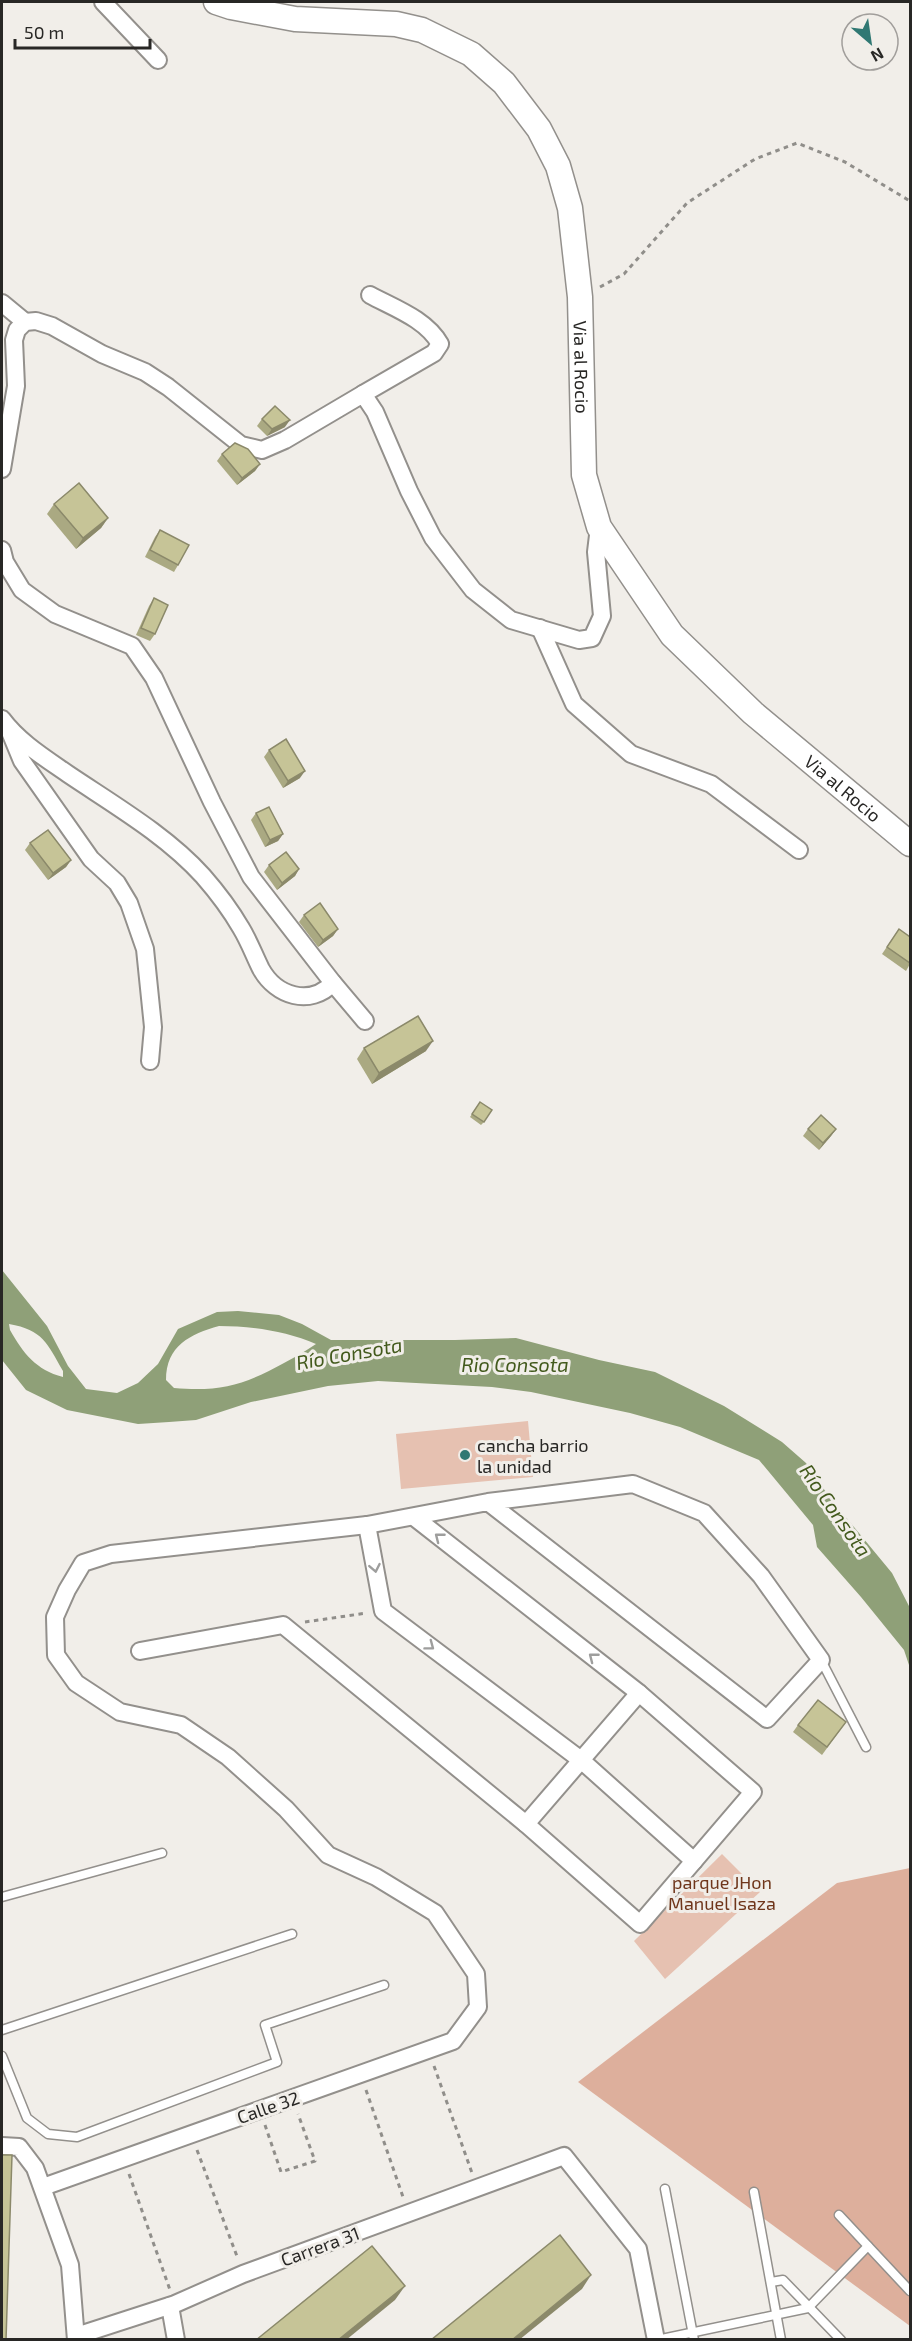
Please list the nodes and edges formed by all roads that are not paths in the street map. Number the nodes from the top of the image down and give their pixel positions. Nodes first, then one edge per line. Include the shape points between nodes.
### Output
1 (103, 2) edge
2 (216, 2) edge
3 (158, 60) dead end
4 (370, 295) dead end
5 (2, 303) edge
6 (25, 322) junction
7 (363, 394) junction
8 (2, 468) edge
9 (599, 527) junction
10 (2, 550) edge
11 (540, 628) junction
12 (5, 724) edge
13 (910, 844) edge
14 (799, 850) dead end
15 (333, 982) junction
16 (365, 1021) dead end
17 (150, 1061) dead end
18 (488, 1502) junction
19 (414, 1517) junction
20 (367, 1525) junction
21 (140, 1651) dead end
22 (821, 1660) junction
23 (639, 1693) junction
24 (866, 1747) dead end
25 (581, 1760) junction
26 (526, 1824) junction
27 (162, 1853) dead end
28 (694, 1861) junction
29 (2, 1897) edge
30 (292, 1934) dead end
31 (384, 1985) dead end
32 (2, 2030) edge
33 (2, 2056) edge
34 (2, 2146) edge
35 (43, 2187) junction
36 (665, 2189) dead end
37 (754, 2192) dead end
38 (840, 2215) dead end
39 (868, 2246) junction
40 (771, 2282) junction
41 (910, 2291) edge
42 (173, 2305) junction
43 (808, 2308) junction
44 (777, 2316) junction
45 (693, 2336) edge
46 (76, 2338) edge
47 (176, 2340) edge
48 (657, 2340) edge
49 (781, 2340) edge
50 (840, 2340) edge

1 - 3 street
2 - 9 main road, Via al Rocio via 296,19 396,24 422,30 471,54 504,83 539,129 558,166 570,208 580,297 584,476
4 - 7 street via 422,323 440,344 434,353
5 - 6 street
6 - 7 street via 52,326 145,372 241,445 262,450
6 - 8 street via 14,340 16,387
7 - 11 street via 433,538 473,590 511,620
9 - 11 street via 596,552 602,616 592,638 579,640
9 - 13 main road, Via al Rocio via 672,635 753,713
10 - 15 street via 22,590 55,614 132,646 154,678 251,877
11 - 14 street via 574,704 631,754 711,784
12 - 15 street via 35,752 157,835 202,875 230,909 262,970 277,987 298,997 314,996
12 - 17 street via 22,761 91,859 117,883 129,903 145,949 153,1027
15 - 16 street
18 - 19 street
18 - 22 street via 633,1484 704,1514 761,1576
18 - 22 street via 767,1719
19 - 20 street
23 -> 19 street
20 -> 25 street via 383,1611
20 - 35 street, Calle 32 via 111,1554 83,1563 55,1617 56,1655 76,1683 120,1712 181,1725 228,1757 286,1809 328,1856 376,1877 435,1912 476,1974 478,2007 453,2041
21 - 26 street via 282,1624
22 - 24 lane
23 - 25 street
23 - 28 street via 753,1792
25 - 26 street
25 - 28 street
26 - 28 street via 640,1924
27 - 29 lane
30 - 32 lane
31 - 33 lane via 265,2025 277,2062 77,2138 48,2134 27,2118
34 - 35 street via 19,2147
35 - 46 street via 70,2265
36 - 45 lane
37 - 40 lane
38 - 39 lane
39 - 41 lane
39 - 43 lane
40 - 43 lane via 783,2280
40 - 44 lane
42 - 46 street, Carrera 31
42 - 47 street
42 - 48 street, Carrera 31 via 243,2274 564,2156 638,2248
43 - 44 lane
43 - 50 lane
44 - 45 lane
44 - 49 lane
45 - 48 lane

